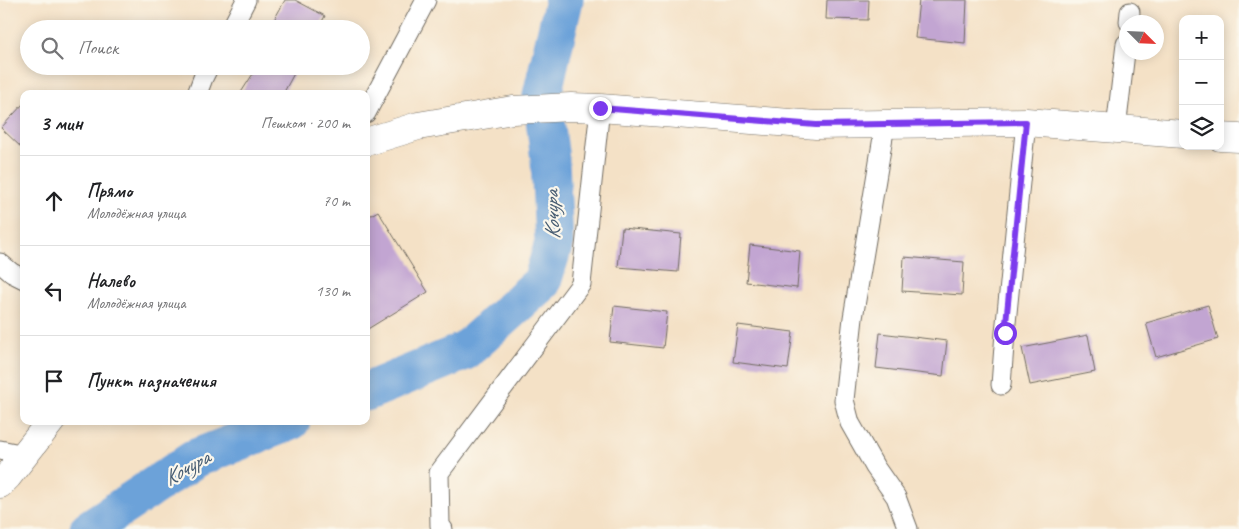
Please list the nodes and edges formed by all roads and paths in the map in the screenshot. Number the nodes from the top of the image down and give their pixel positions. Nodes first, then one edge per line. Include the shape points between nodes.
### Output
1 (246, 0) edge
2 (426, 0) edge
3 (235, 20) edge
4 (1124, 60) edge
5 (204, 75) edge
6 (198, 90) edge
7 (370, 105) edge
8 (600, 108) junction
9 (1026, 122) junction
10 (885, 125) junction
11 (1116, 129) junction
12 (1179, 134) edge
13 (1224, 137) edge
14 (1239, 138) edge
15 (370, 141) edge
16 (1001, 385) dead end
17 (46, 425) edge
18 (12, 452) edge
19 (0, 484) edge
20 (443, 529) edge
21 (908, 529) edge

1 - 3 street
2 - 7 street
4 - 11 street
5 - 6 street
8 - 10 main road via 816,125
8 - 15 main road via 513,110 418,126
8 - 20 street via 581,284 438,473 440,526
9 - 10 main road
9 - 11 main road
9 - 16 street
10 - 21 street via 853,318 844,400 850,423 896,496
11 - 12 main road
13 - 14 main road
17 - 18 main road
18 - 19 main road via 8,476

